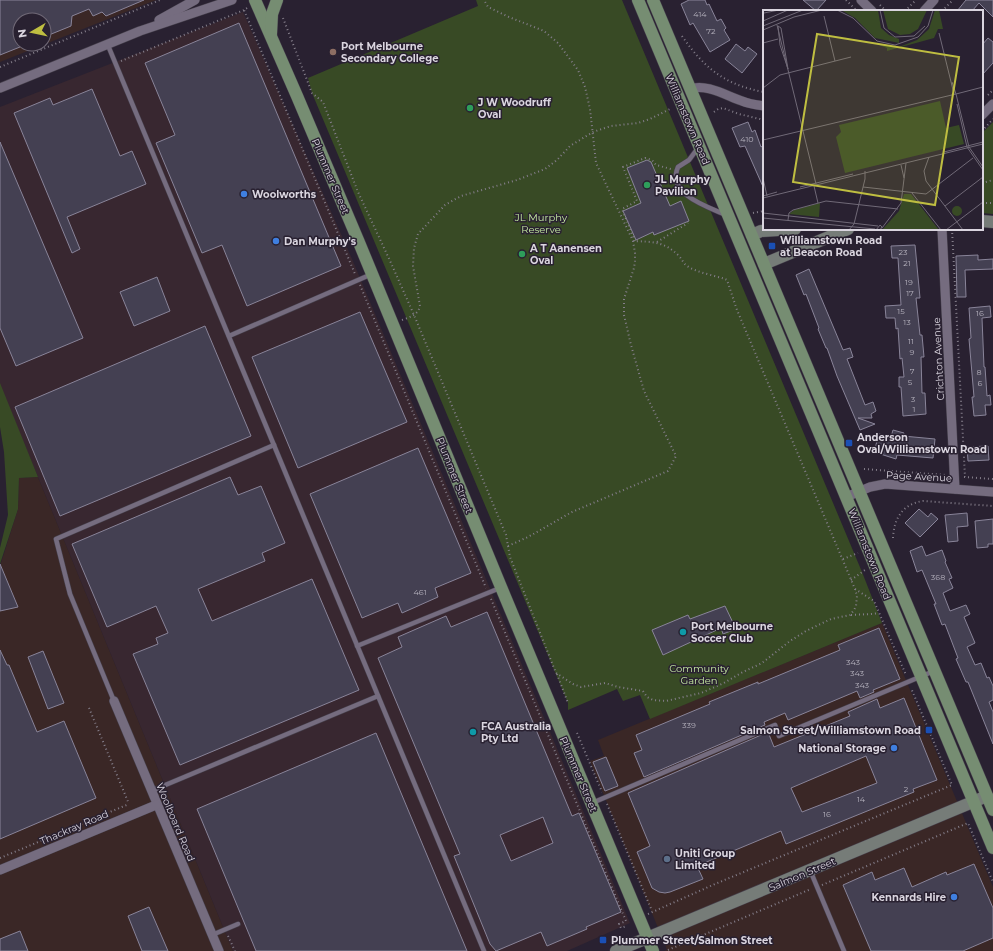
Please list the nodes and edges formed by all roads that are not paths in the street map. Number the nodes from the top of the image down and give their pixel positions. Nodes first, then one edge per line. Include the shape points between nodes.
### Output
1 (196, 0) edge
2 (232, 0) edge
3 (277, 0) edge
4 (638, 0) edge
5 (653, 0) edge
6 (861, 0) edge
7 (934, 0) edge
8 (255, 1) edge
9 (871, 10) edge
10 (925, 10) edge
11 (140, 30) junction
12 (270, 36) junction
13 (107, 43) junction
14 (0, 88) edge
15 (690, 89) junction
16 (680, 98) junction
17 (993, 104) edge
18 (763, 106) edge
19 (983, 114) edge
20 (700, 146) junction
21 (729, 216) junction
22 (983, 221) edge
23 (993, 222) edge
24 (778, 230) edge
25 (846, 230) edge
26 (942, 230) edge
27 (752, 235) junction
28 (748, 261) junction
29 (764, 264) junction
30 (372, 274) junction
31 (229, 336) junction
32 (274, 445) junction
33 (955, 489) junction
34 (859, 491) junction
35 (993, 492) edge
36 (846, 497) junction
37 (501, 587) junction
38 (357, 646) junction
39 (934, 671) junction
40 (920, 677) junction
41 (378, 696) junction
42 (114, 701) joint
43 (151, 791) junction
44 (987, 796) junction
45 (973, 802) junction
46 (592, 803) junction
47 (156, 805) junction
48 (993, 810) edge
49 (993, 848) edge
50 (0, 870) edge
51 (810, 870) junction
52 (238, 924) dead end
53 (212, 935) junction
54 (648, 939) junction
55 (219, 951) edge
56 (484, 951) edge
57 (616, 951) edge
58 (653, 951) edge
59 (844, 951) edge

1 - 11 street
2 - 11 street
3 - 12 main road via 272,14
4 - 16 main road, Williamstown Road
5 - 15 main road, Williamstown Road
6 - 9 street
7 - 10 street
8 - 12 main road, Plummer Street
11 - 13 street
12 - 30 main road, Plummer Street
13 - 14 street
13 - 31 lane
15 - 16 main road
15 - 18 street via 706,89
15 - 27 main road, Williamstown Road
16 - 20 main road, Williamstown Road
17 - 19 street
20 - 21 main road, Williamstown Road
20 - 21 lane via 690,158 679,165 676,170 677,183 682,192
21 - 28 main road, Williamstown Road
22 - 23 street
24 - 27 street via 761,231
25 - 29 street
26 - 33 street, Crichton Avenue
27 - 28 main road
27 - 29 main road, Williamstown Road
28 - 29 main road
28 - 36 main road, Williamstown Road
29 - 34 main road, Williamstown Road
30 - 31 lane
30 - 37 main road, Plummer Street
31 - 32 lane
32 - 38 lane
32 - 42 lane via 56,539 70,594
33 - 34 street, Page Avenue via 885,484
33 - 35 street, Page Avenue
34 - 36 street, Page Avenue
34 - 39 main road, Williamstown Road
36 - 40 main road, Williamstown Road
37 - 38 lane
37 - 46 main road, Plummer Street
38 - 41 lane
39 - 40 lane
39 - 44 main road, Williamstown Road
40 - 45 main road, Williamstown Road
40 - 46 lane via 779,736 774,724
41 - 43 lane
41 - 56 lane
42 - 43 street, Woolboard Road
43 - 47 street, Woolboard Road
44 - 45 street, Salmon Street
44 - 48 main road, Williamstown Road
45 - 49 main road, Williamstown Road
45 - 51 street, Salmon Street
46 - 54 main road, Plummer Street
47 - 50 street, Thackray Road
47 - 53 street, Woolboard Road
51 - 54 street, Salmon Street
51 - 59 lane
52 - 53 lane
53 - 55 street, Woolboard Road
54 - 57 street, Salmon Street
54 - 58 main road, Plummer Street

